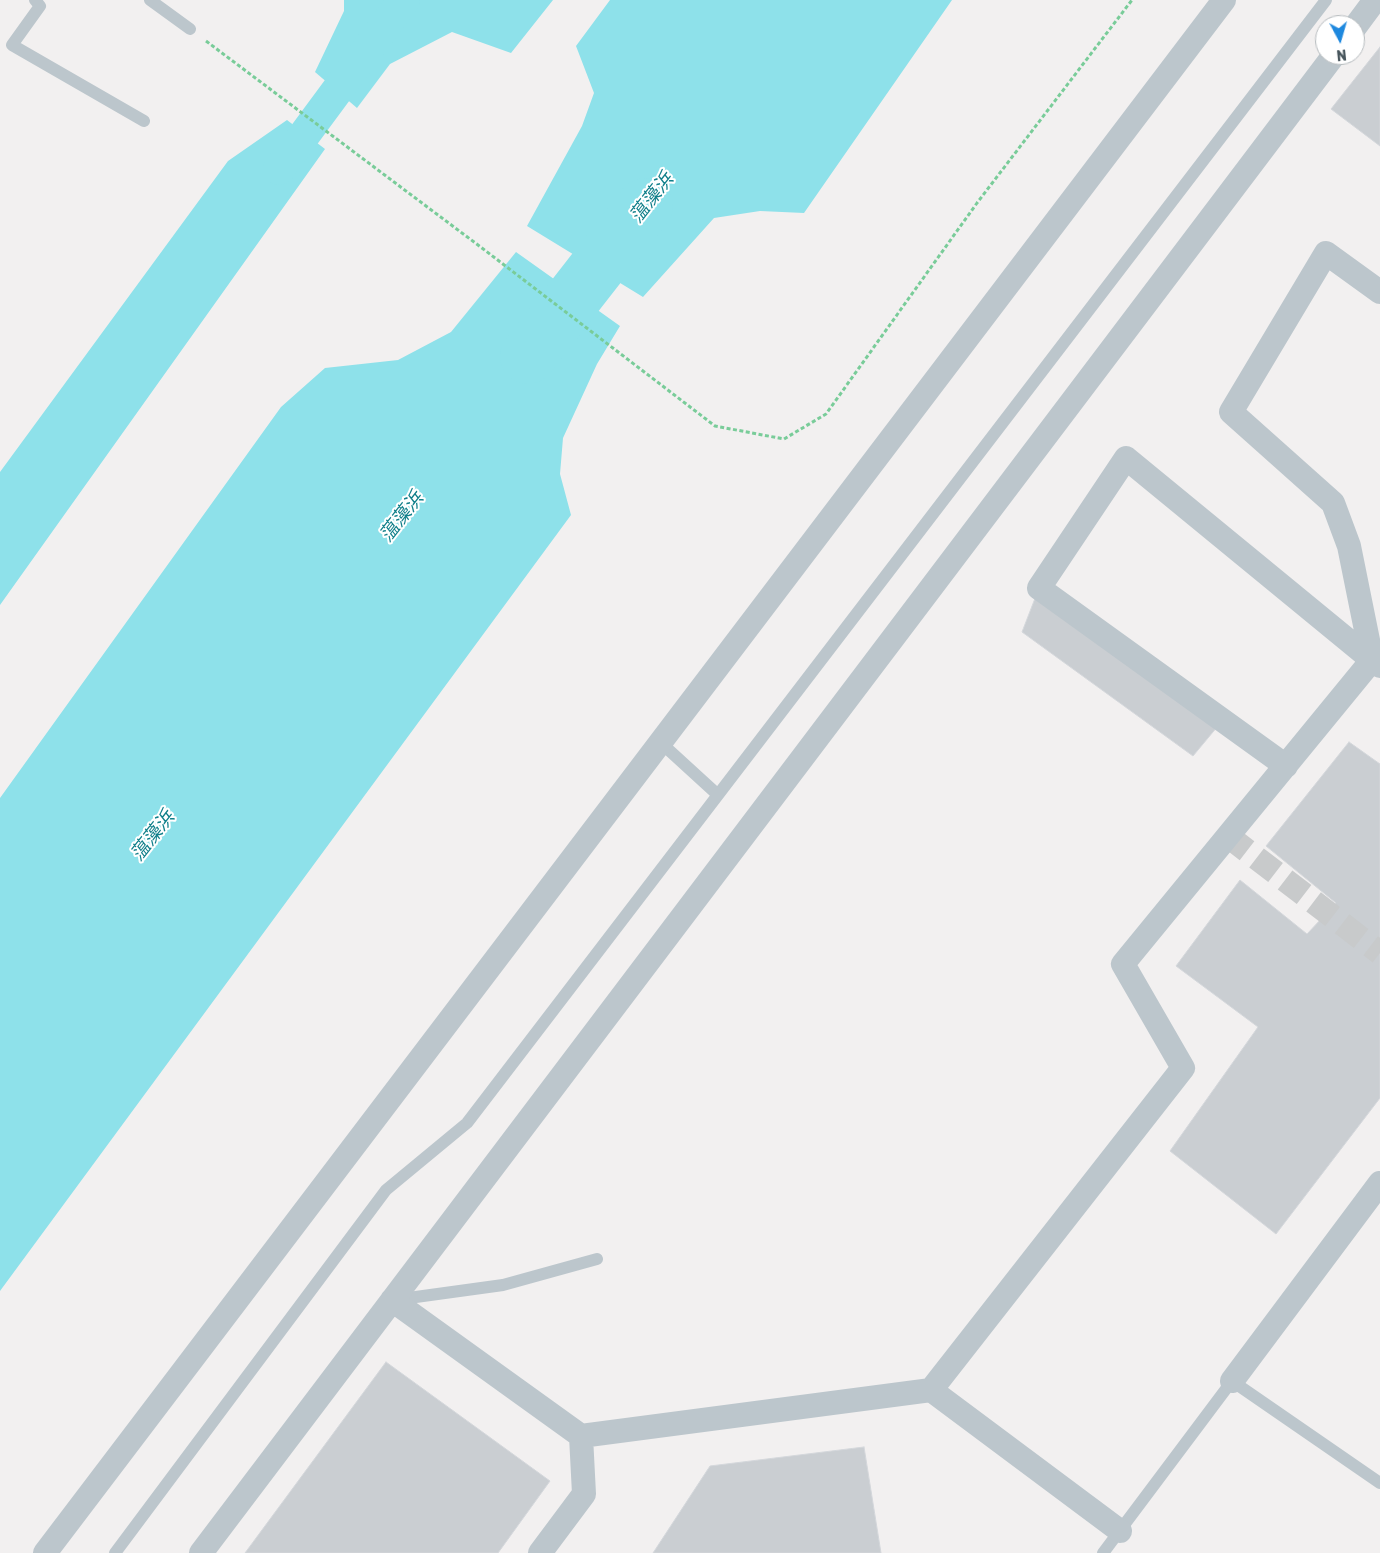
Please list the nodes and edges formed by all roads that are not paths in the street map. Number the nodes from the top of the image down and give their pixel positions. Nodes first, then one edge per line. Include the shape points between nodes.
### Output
1 (35, 0) edge
2 (150, 0) edge
3 (1224, 0) edge
4 (1326, 0) edge
5 (1375, 0) edge
6 (1364, 15) edge
7 (190, 29) road end
8 (1326, 65) edge
9 (144, 121) dead end
10 (1380, 292) edge
11 (1377, 658) edge
12 (660, 742) junction
13 (1286, 766) junction
14 (718, 795) junction
15 (1380, 1183) edge
16 (597, 1260) dead end
17 (392, 1300) junction
18 (1232, 1380) junction
19 (932, 1390) junction
20 (581, 1436) junction
21 (1380, 1482) edge
22 (1120, 1531) junction
23 (45, 1553) edge
24 (115, 1553) edge
25 (201, 1553) edge
26 (540, 1553) edge
27 (1103, 1553) edge

1 - 9 lane via 40,6 12,45
2 - 7 lane
3 - 12 street
4 - 14 lane
5 - 6 street
8 - 17 street
10 - 11 street via 1326,253 1231,412 1333,503 1348,546
11 - 13 street
11 - 13 street via 1126,458 1039,588
12 - 14 lane
12 - 23 street
13 - 19 street via 1123,964 1183,1068
14 - 24 lane via 467,1123 386,1190
15 - 18 street
16 - 17 lane via 503,1285
17 - 20 street
17 - 25 street
18 - 21 lane
18 - 22 lane
19 - 20 street
19 - 22 street
20 - 26 street via 584,1494
22 - 27 lane

